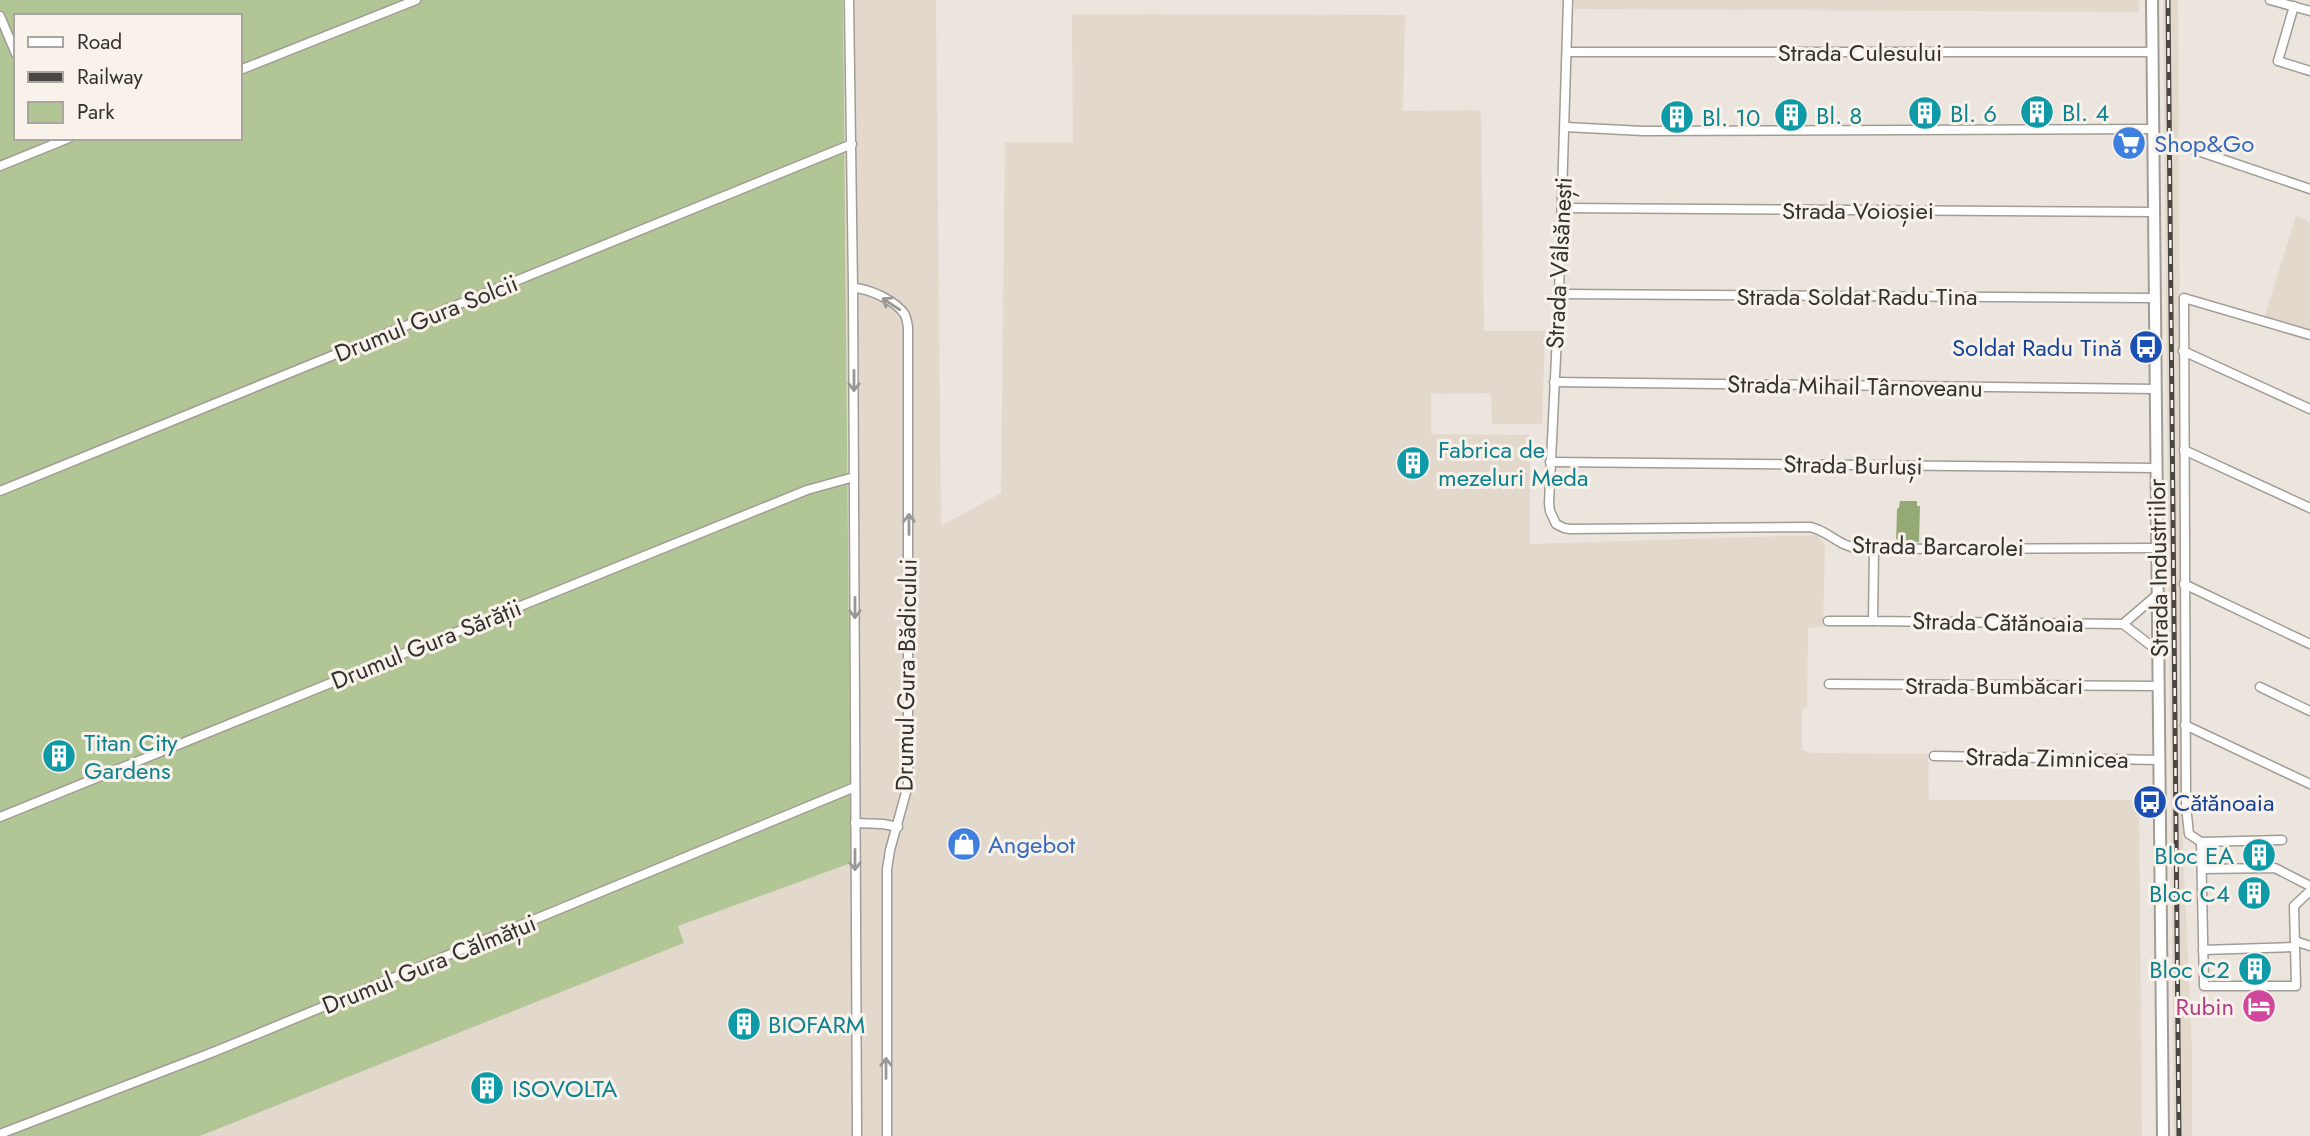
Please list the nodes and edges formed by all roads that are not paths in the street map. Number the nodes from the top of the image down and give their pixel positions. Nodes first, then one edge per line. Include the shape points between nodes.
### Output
1 (416, 0) edge
2 (849, 0) edge
3 (1568, 0) edge
4 (2152, 0) edge
5 (2270, 0) edge
6 (2294, 6) junction
7 (2310, 11) edge
8 (0, 16) edge
9 (14, 49) edge
10 (2153, 51) junction
11 (1567, 52) junction
12 (242, 69) edge
13 (2310, 71) edge
14 (1565, 127) junction
15 (2154, 129) junction
16 (52, 141) edge
17 (852, 144) junction
18 (2183, 146) dead end
19 (0, 166) edge
20 (2310, 189) edge
21 (1562, 208) junction
22 (2154, 212) junction
23 (853, 288) junction
24 (1559, 294) junction
25 (2155, 298) junction
26 (2310, 335) edge
27 (2183, 351) junction
28 (1554, 382) junction
29 (2156, 389) junction
30 (2310, 409) edge
31 (2183, 450) junction
32 (1550, 461) junction
33 (2157, 468) junction
34 (854, 477) junction
35 (0, 491) edge
36 (2310, 508) edge
37 (1556, 524) joint
38 (2158, 548) junction
39 (1874, 549) junction
40 (2183, 584) junction
41 (2158, 594) junction
42 (1828, 621) dead end
43 (1873, 621) junction
44 (2123, 624) junction
45 (2310, 643) edge
46 (2158, 651) junction
47 (1829, 684) dead end
48 (2159, 686) junction
49 (2260, 687) dead end
50 (2310, 711) edge
51 (2185, 724) junction
52 (1934, 756) dead end
53 (2160, 760) junction
54 (2310, 783) edge
55 (855, 787) junction
56 (0, 817) edge
57 (855, 823) junction
58 (898, 827) junction
59 (2283, 841) dead end
60 (2201, 842) junction
61 (2202, 869) junction
62 (2310, 888) edge
63 (2295, 944) junction
64 (2310, 946) edge
65 (2203, 950) junction
66 (0, 1134) edge
67 (857, 1136) edge
68 (887, 1136) edge
69 (2164, 1136) edge

1 - 12 street
2 - 17 street, Drumul Gura Bădicului
3 - 11 street, Strada Vâlsănești
4 - 10 main road, Strada Industriilor
5 - 6 street
6 - 7 street
6 - 13 street via 2278,61
8 - 9 street
10 - 11 street, Strada Culesului
10 - 15 main road, Strada Industriilor
11 - 14 street, Strada Vâlsănești
14 - 15 street via 1643,131
14 - 21 street, Strada Vâlsănești
15 - 22 main road, Strada Industriilor
16 - 19 street
17 - 23 street, Drumul Gura Bădicului
17 - 35 street, Drumul Gura Solcii
18 - 20 street
21 - 22 street, Strada Voioșiei
21 - 24 street, Strada Vâlsănești
22 - 25 main road, Strada Industriilor
23 -> 34 street, Drumul Gura Bădicului
58 -> 23 street, Drumul Gura Bădicului via 908,785 908,327 905,315 894,304
24 - 25 street, Strada Soldat Radu Tina
24 - 28 street, Strada Vâlsănești
25 - 29 main road, Strada Industriilor
26 - 27 street via 2184,298
27 - 30 street
27 - 31 street
28 - 29 street, Strada Mihail Târnoveanu
28 - 32 street, Strada Vâlsănești
29 - 33 main road, Strada Industriilor
31 - 36 street
31 - 40 street
32 - 33 street, Strada Burluși
32 - 37 street, Strada Vâlsănești via 1550,511
33 - 38 main road, Strada Industriilor
34 -> 55 street, Drumul Gura Bădicului
34 - 56 street, Drumul Gura Sărății via 807,490
37 - 39 street, Strada Barcarolei via 1570,528 1810,527 1844,545
38 - 39 street, Strada Barcarolei
38 - 41 main road, Strada Industriilor
39 - 43 street
40 - 45 street
40 - 51 street
41 - 44 street
41 - 46 main road, Strada Industriilor
42 - 43 street, Strada Cătănoaia
43 - 44 street, Strada Cătănoaia
44 - 46 street
46 - 48 main road, Strada Industriilor
47 - 48 street, Strada Bumbăcari
48 - 53 main road, Strada Industriilor
49 - 50 street
51 - 54 street
51 - 60 street via 2188,830
52 - 53 street, Strada Zimnicea
53 - 69 main road, Strada Industriilor
55 - 57 street, Drumul Gura Bădicului
55 - 66 street, Drumul Gura Călmățui via 241,1040
57 - 58 street
57 -> 67 street, Drumul Gura Bădicului
68 -> 58 street, Drumul Gura Bădicului via 887,869
59 - 60 street
60 - 61 street
61 - 62 street via 2275,868
61 - 65 street
62 - 63 street via 2294,906
63 - 64 street
63 - 65 street
63 - 65 street via 2296,986 2204,986

